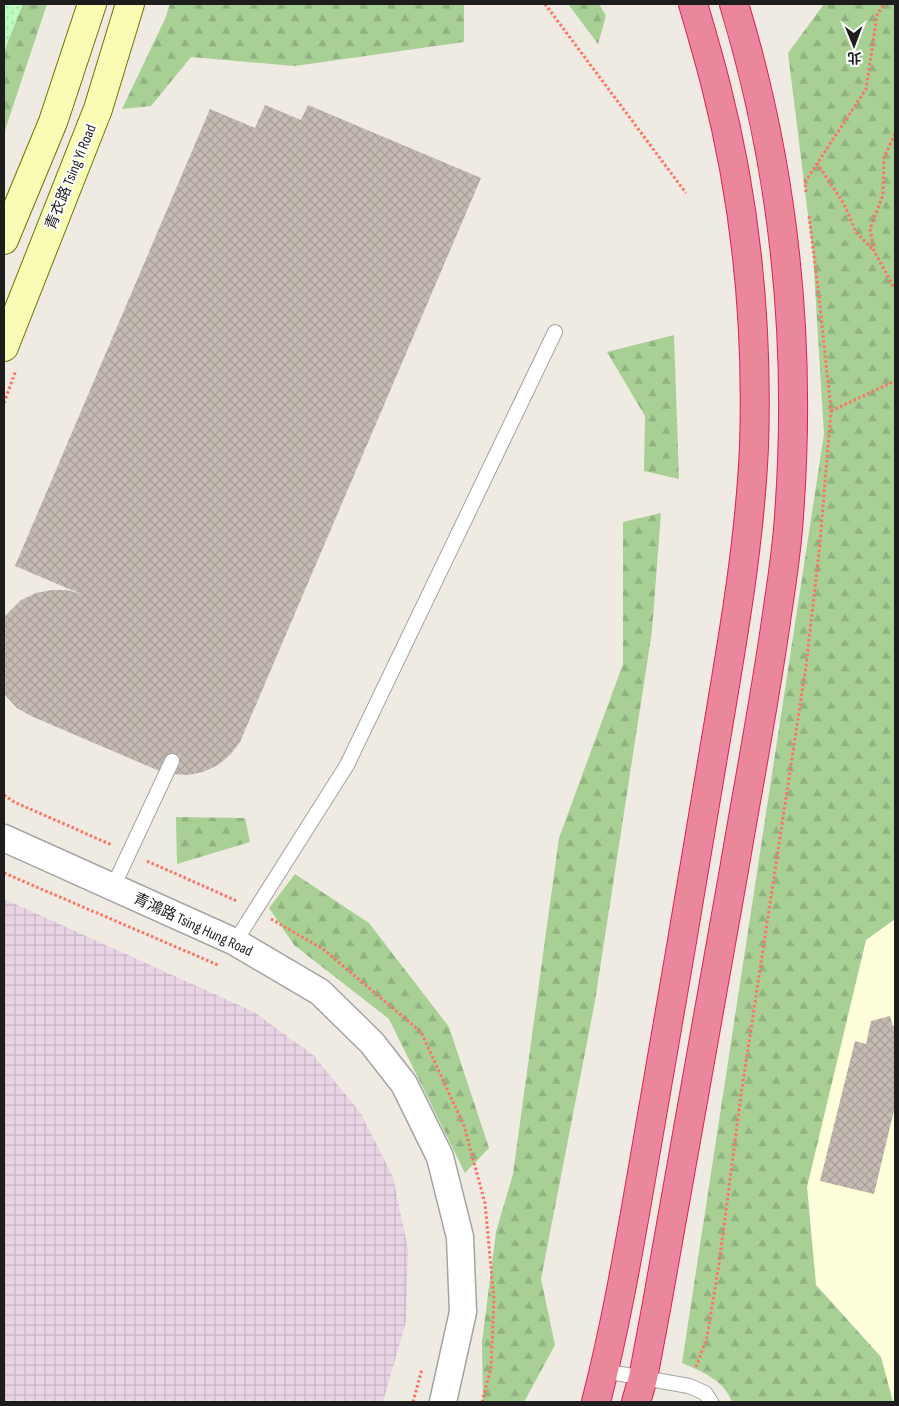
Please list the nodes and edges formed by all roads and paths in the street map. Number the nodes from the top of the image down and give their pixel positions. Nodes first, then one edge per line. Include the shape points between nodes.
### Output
1 (92, 4) edge
2 (130, 4) edge
3 (545, 4) edge
4 (693, 4) edge
5 (734, 4) edge
6 (884, 4) edge
7 (895, 134) edge
8 (817, 163) junction
9 (805, 182) dead end
10 (686, 193) dead end
11 (4, 240) edge
12 (874, 251) junction
13 (895, 289) edge
14 (555, 332) dead end
15 (4, 347) edge
16 (895, 381) edge
17 (831, 411) dead end
18 (819, 553) dead end
19 (172, 761) dead end
20 (4, 838) edge
21 (4, 873) edge
22 (113, 887) junction
23 (235, 942) junction
24 (225, 968) dead end
25 (422, 1366) dead end
26 (604, 1371) junction
27 (689, 1386) junction
28 (640, 1390) edge
29 (413, 1402) edge
30 (443, 1402) edge
31 (596, 1402) edge
32 (711, 1402) edge

1 - 11 main road via 53,122
2 - 15 main road, 青衣路 Tsing Yi Road via 98,109
3 - 10 path
4 - 26 highway via 717,88 744,238 752,319 754,445 743,568 730,659 627,1257
5 - 28 highway via 772,156 784,241 792,321 794,400 789,517 767,682
6 - 8 path via 877,15 866,89
7 - 12 path via 884,157 883,194 870,229
8 - 9 path
8 - 12 path via 844,204 856,232
12 - 13 path
14 - 23 lane via 347,765
16 - 17 path
18 - 27 path via 806,666 741,1095 719,1264 707,1337
19 - 22 lane
20 - 22 street, 青鴻路 Tsing Hung Road
21 - 24 path
22 - 23 street, 青鴻路 Tsing Hung Road
23 - 30 street, 青鴻路 Tsing Hung Road via 320,992 372,1043 404,1084 440,1157 460,1236 463,1312
25 - 29 path
26 - 28 lane
26 - 31 highway
27 - 28 lane
27 - 32 lane via 705,1393

